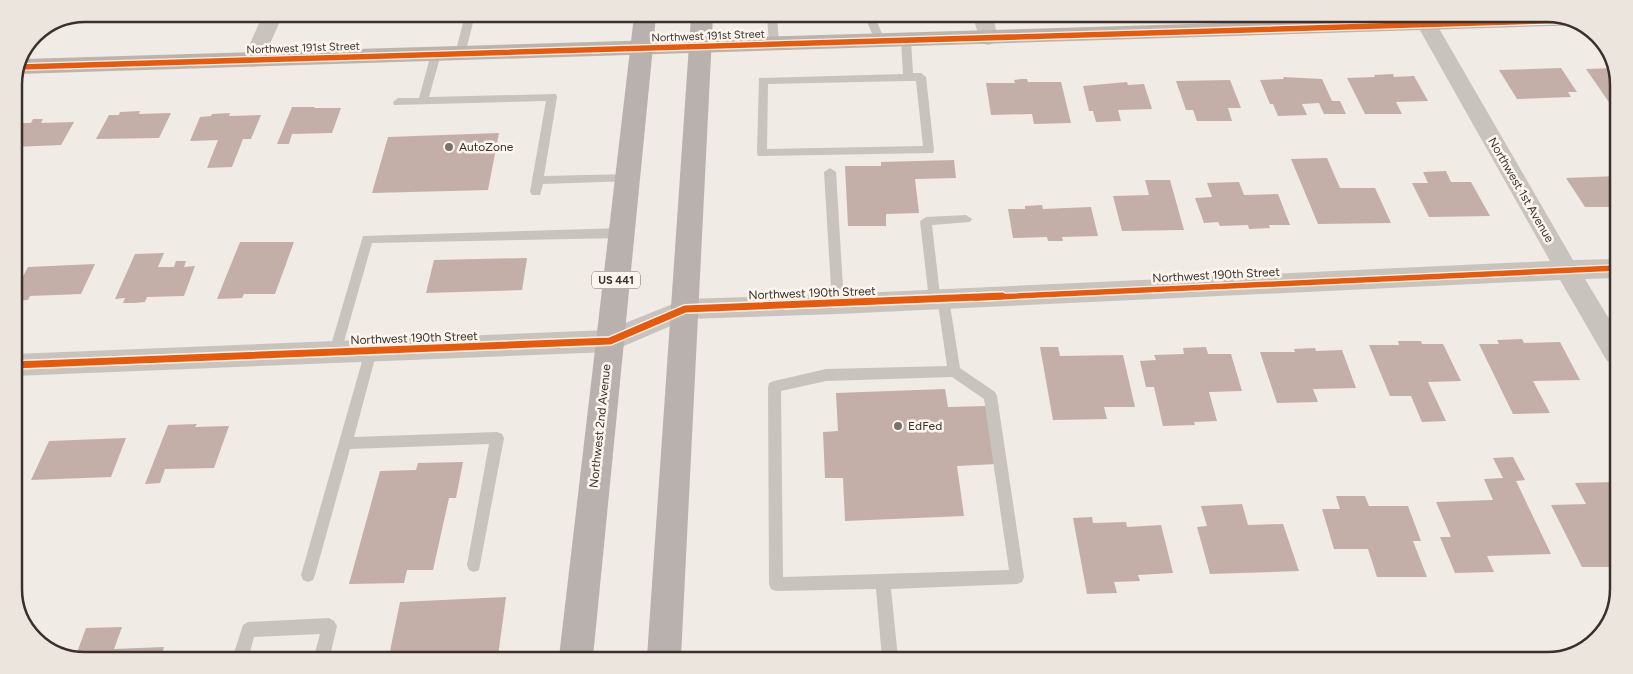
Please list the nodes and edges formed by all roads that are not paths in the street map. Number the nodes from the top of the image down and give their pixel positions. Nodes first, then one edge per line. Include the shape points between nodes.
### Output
1 (270, 22) edge
2 (468, 22) edge
3 (644, 22) edge
4 (702, 22) edge
5 (772, 22) edge
6 (872, 22) edge
7 (984, 22) edge
8 (1502, 22) edge
9 (1427, 25) junction
10 (988, 38) junction
11 (906, 40) junction
12 (880, 41) junction
13 (774, 44) junction
14 (700, 46) junction
15 (642, 48) junction
16 (436, 54) junction
17 (460, 54) junction
18 (253, 60) junction
19 (26, 67) edge
20 (908, 76) junction
21 (423, 101) junction
22 (398, 102) dead end
23 (830, 172) dead end
24 (628, 178) junction
25 (966, 219) dead end
26 (621, 233) junction
27 (1610, 268) edge
28 (1566, 269) junction
29 (939, 299) junction
30 (838, 304) junction
31 (685, 309) junction
32 (610, 341) junction
33 (1610, 343) edge
34 (371, 351) junction
35 (335, 352) junction
36 (23, 364) edge
37 (954, 371) junction
38 (345, 443) junction
39 (474, 565) dead end
40 (308, 575) dead end
41 (883, 582) junction
42 (242, 652) edge
43 (323, 652) edge
44 (577, 652) edge
45 (664, 652) edge
46 (889, 652) edge

1 - 18 street
2 - 17 lane
3 - 15 main road, Northwest 2nd Avenue / US 441
4 - 14 main road
5 - 13 lane
6 - 12 lane
7 - 10 street
8 - 9 street, Northwest 191st Street
9 - 10 street, Northwest 191st Street
9 - 28 street, Northwest 1st Avenue
10 - 11 street, Northwest 191st Street
11 - 12 street, Northwest 191st Street
11 - 20 lane
12 - 13 street, Northwest 191st Street
13 - 14 street, Northwest 191st Street
14 - 15 street, Northwest 191st Street
14 - 31 main road
15 - 17 street, Northwest 191st Street
15 - 24 main road, Northwest 2nd Avenue / US 441
16 - 17 street, Northwest 191st Street
16 - 18 street, Northwest 191st Street
16 - 21 lane
18 - 19 street, Northwest 191st Street
20 - 20 lane via 921,76 929,150 762,153 763,81
21 - 22 lane
21 - 24 lane via 552,97 537,186
23 - 30 lane
24 - 26 main road, Northwest 2nd Avenue / US 441
25 - 29 lane via 926,221
26 - 32 main road, Northwest 2nd Avenue / US 441
26 - 35 lane via 367,239
27 - 28 street, Northwest 190th Street
28 - 29 street, Northwest 190th Street
28 - 33 street, Northwest 1st Avenue
29 - 30 street, Northwest 190th Street
29 - 37 lane
30 - 31 street, Northwest 190th Street
31 - 32 street, Northwest 190th Street
31 - 45 main road
32 - 34 street, Northwest 190th Street
32 - 44 main road, Northwest 2nd Avenue / US 441
34 - 35 street, Northwest 190th Street
34 - 38 lane
35 - 36 street, Northwest 190th Street
37 - 41 lane via 990,396 1017,577
37 - 41 lane via 826,375 774,387 776,584
38 - 39 lane via 497,438
38 - 40 lane
41 - 46 lane
42 - 43 lane via 248,630 329,626

